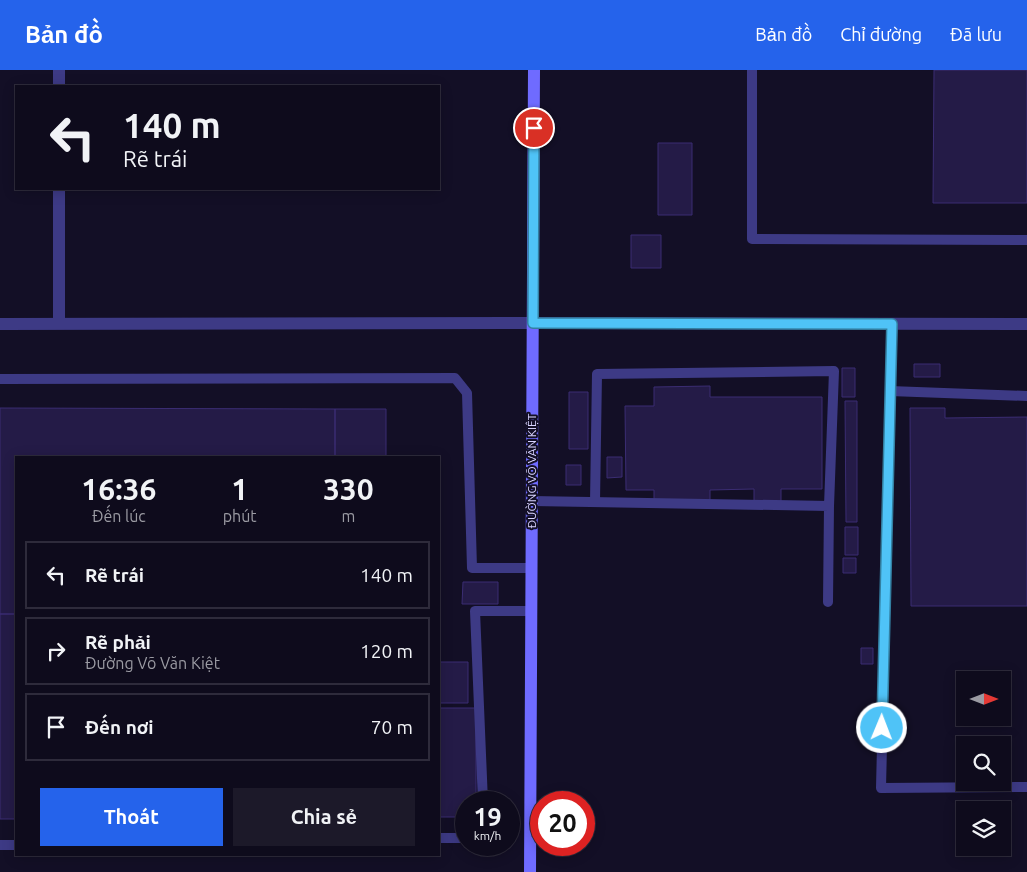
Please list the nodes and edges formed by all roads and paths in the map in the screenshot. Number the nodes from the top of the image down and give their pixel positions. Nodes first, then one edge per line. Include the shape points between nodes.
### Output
1 (59, 70) edge
2 (534, 70) edge
3 (752, 70) edge
4 (59, 85) edge
5 (59, 190) edge
6 (1027, 240) edge
7 (533, 323) junction
8 (0, 324) edge
9 (58, 324) junction
10 (892, 324) junction
11 (1027, 324) edge
12 (0, 379) edge
13 (890, 391) junction
14 (1027, 396) edge
15 (532, 501) junction
16 (595, 502) junction
17 (829, 506) junction
18 (532, 568) junction
19 (828, 602) dead end
20 (532, 611) junction
21 (1027, 787) edge
22 (483, 791) edge
23 (440, 838) edge
24 (455, 838) edge
25 (0, 845) edge
26 (15, 845) edge
27 (530, 872) edge

1 - 4 street
2 - 7 street, ĐƯỜNG VÕ VĂN KIỆT
3 - 6 lane via 752,239
5 - 9 street
7 - 9 street
7 - 10 street
7 - 15 street, ĐƯỜNG VÕ VĂN KIỆT
8 - 9 street
10 - 11 street
10 - 13 lane
12 - 18 lane via 455,378 467,393 472,568
13 - 14 lane
13 - 21 lane via 881,788
15 - 16 lane
15 - 18 street, ĐƯỜNG VÕ VĂN KIỆT
16 - 17 lane
16 - 17 lane via 597,374 834,371
17 - 19 lane
18 - 20 street, ĐƯỜNG VÕ VĂN KIỆT
20 - 22 lane via 475,611
20 - 27 street, ĐƯỜNG VÕ VĂN KIỆT
23 - 24 lane
25 - 26 lane

